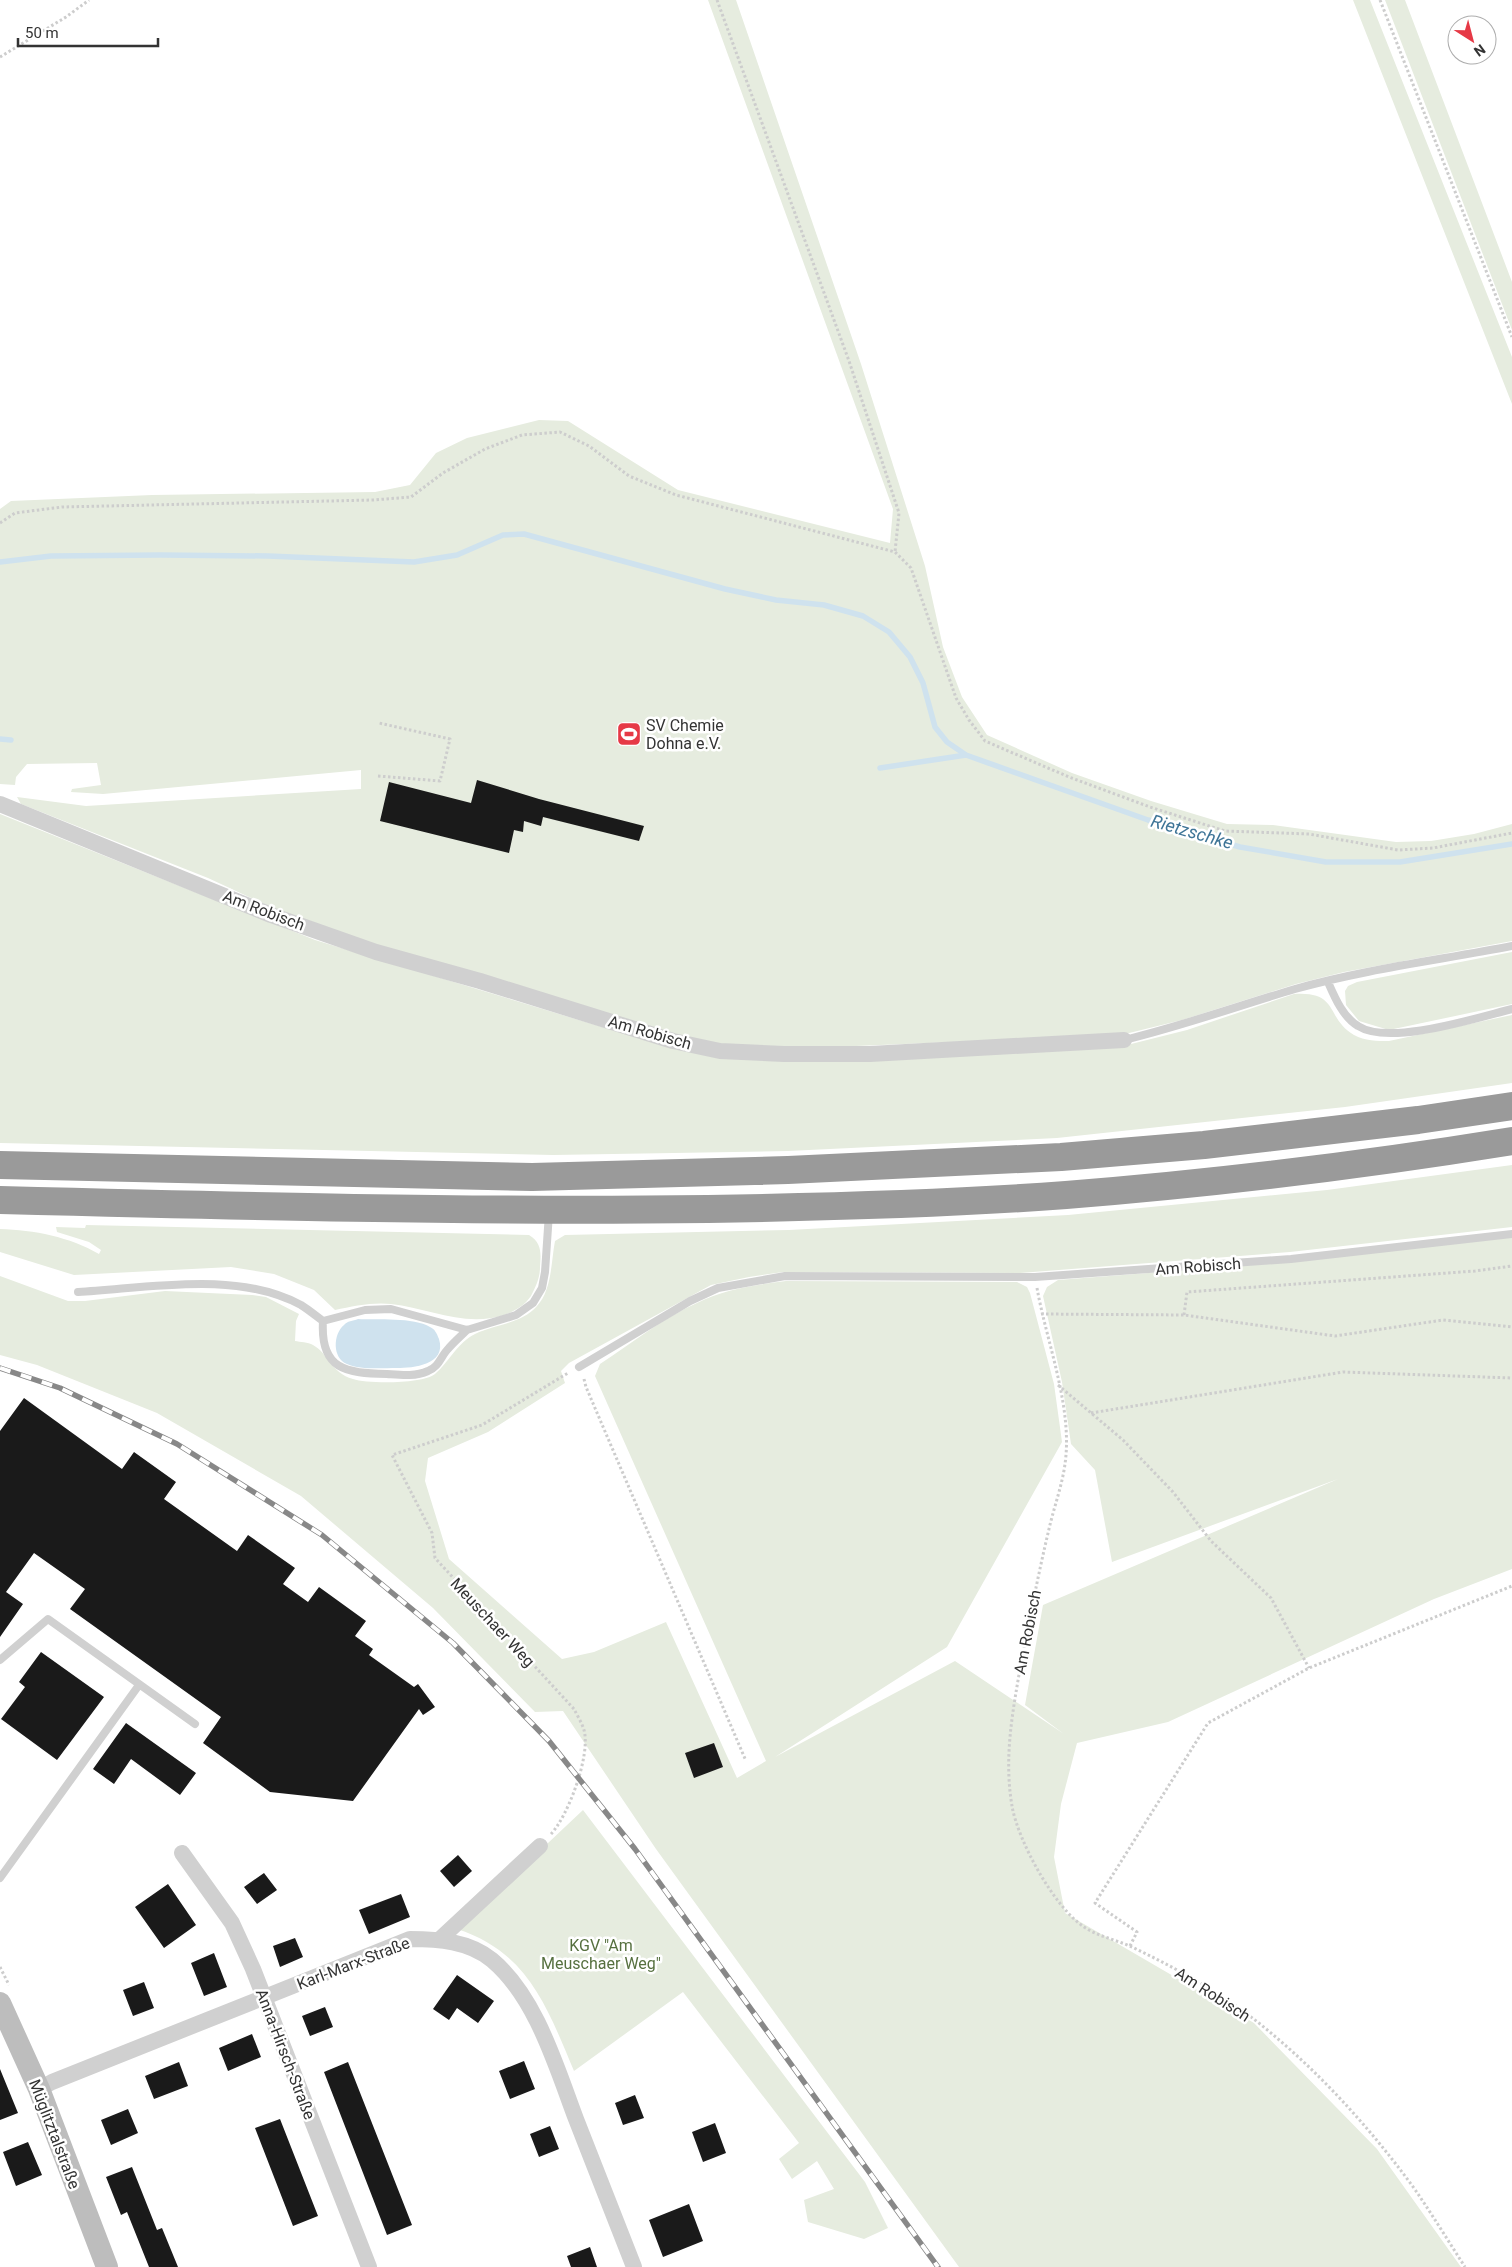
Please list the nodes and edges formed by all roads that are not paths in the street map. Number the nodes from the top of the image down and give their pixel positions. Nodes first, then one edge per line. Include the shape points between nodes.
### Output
1 (0, 804) edge
2 (1512, 946) edge
3 (1328, 982) junction
4 (1512, 1009) edge
5 (1124, 1040) joint
6 (1512, 1106) edge
7 (1512, 1141) edge
8 (0, 1165) edge
9 (0, 1200) edge
10 (550, 1211) junction
11 (1512, 1234) edge
12 (78, 1292) dead end
13 (323, 1321) junction
14 (467, 1330) junction
15 (579, 1367) road end
16 (0, 1660) edge
17 (139, 1685) junction
18 (194, 1724) dead end
19 (540, 1846) road end
20 (182, 1852) dead end
21 (0, 1878) edge
22 (440, 1939) junction
23 (263, 1997) junction
24 (0, 2003) edge
25 (39, 2089) junction
26 (107, 2267) edge
27 (369, 2267) edge
28 (634, 2267) edge

1 - 5 street, Am Robisch via 271,914 368,948 673,1041 720,1051 870,1054
2 - 3 lane, Am Robisch
3 - 4 lane via 1348,1018 1372,1033 1431,1028
3 - 5 lane, Am Robisch
6 - 8 highway via 1408,1122 1194,1146 1061,1157 798,1169 532,1177
7 - 10 highway via 1237,1178 1066,1195 788,1208
9 - 10 highway
10 - 14 lane via 544,1279 533,1303 516,1315
11 - 15 lane, Am Robisch via 1291,1259 1035,1278 784,1276 718,1288 690,1301
12 - 13 lane via 210,1283 276,1295
13 - 14 lane via 365,1310 391,1309
13 - 14 lane via 324,1345 331,1358 339,1366 356,1373 409,1375 430,1371
16 - 17 lane via 48,1619
17 - 18 lane
17 - 21 lane
19 - 22 street
20 - 23 street, Anna-Hirsch-Straße via 232,1923
22 - 23 street, Karl-Marx-Straße via 410,1939
22 - 28 street, Karl-Marx-Straße via 467,1946 491,1958 510,1977 524,1998 546,2040
23 - 25 street, Karl-Marx-Straße
23 - 27 street, Anna-Hirsch-Straße
24 - 25 main road, Müglitztalstraße
25 - 26 main road, Müglitztalstraße

